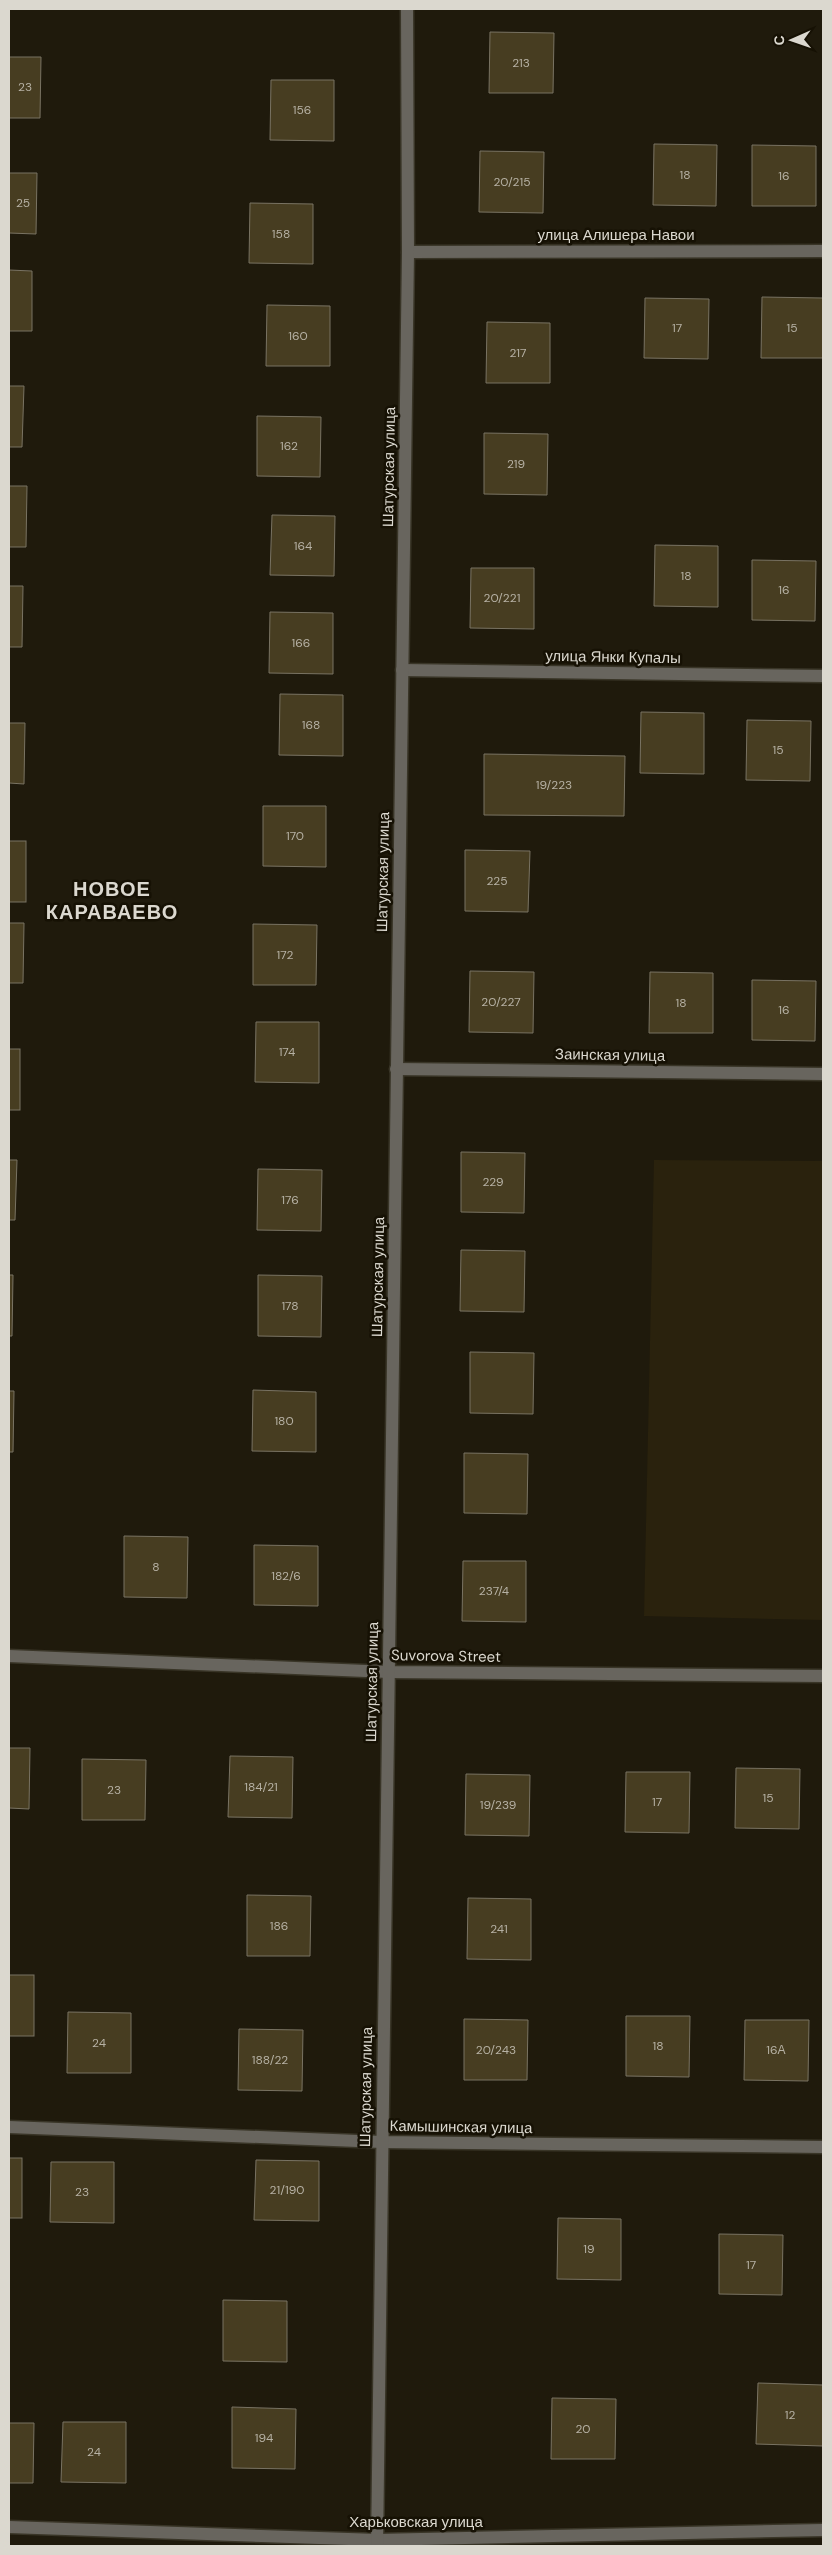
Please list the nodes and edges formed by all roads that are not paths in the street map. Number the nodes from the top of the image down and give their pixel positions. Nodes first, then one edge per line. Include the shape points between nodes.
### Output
1 (407, 9) edge
2 (823, 251) edge
3 (408, 252) junction
4 (402, 670) junction
5 (823, 676) edge
6 (396, 1069) junction
7 (823, 1074) edge
8 (9, 1656) edge
9 (389, 1672) junction
10 (823, 1676) edge
11 (9, 2127) edge
12 (382, 2142) junction
13 (823, 2147) edge
14 (9, 2527) edge
15 (823, 2530) edge
16 (377, 2543) edge

1 - 3 street, Шатурская улица
2 - 3 street, улица Алишера Навои
3 - 4 street, Шатурская улица
4 - 5 street, улица Янки Купалы
4 - 6 street, Шатурская улица
6 - 7 street, Заинская улица
6 - 9 street, Шатурская улица
8 - 9 street, Suvorova Street
9 - 10 street, Suvorova Street
9 - 12 street, Шатурская улица
11 - 12 street, Камышинская улица
12 - 13 street, Камышинская улица
12 - 16 street, Шатурская улица
14 - 16 street, Харьковская улица
15 - 16 street, Харьковская улица

